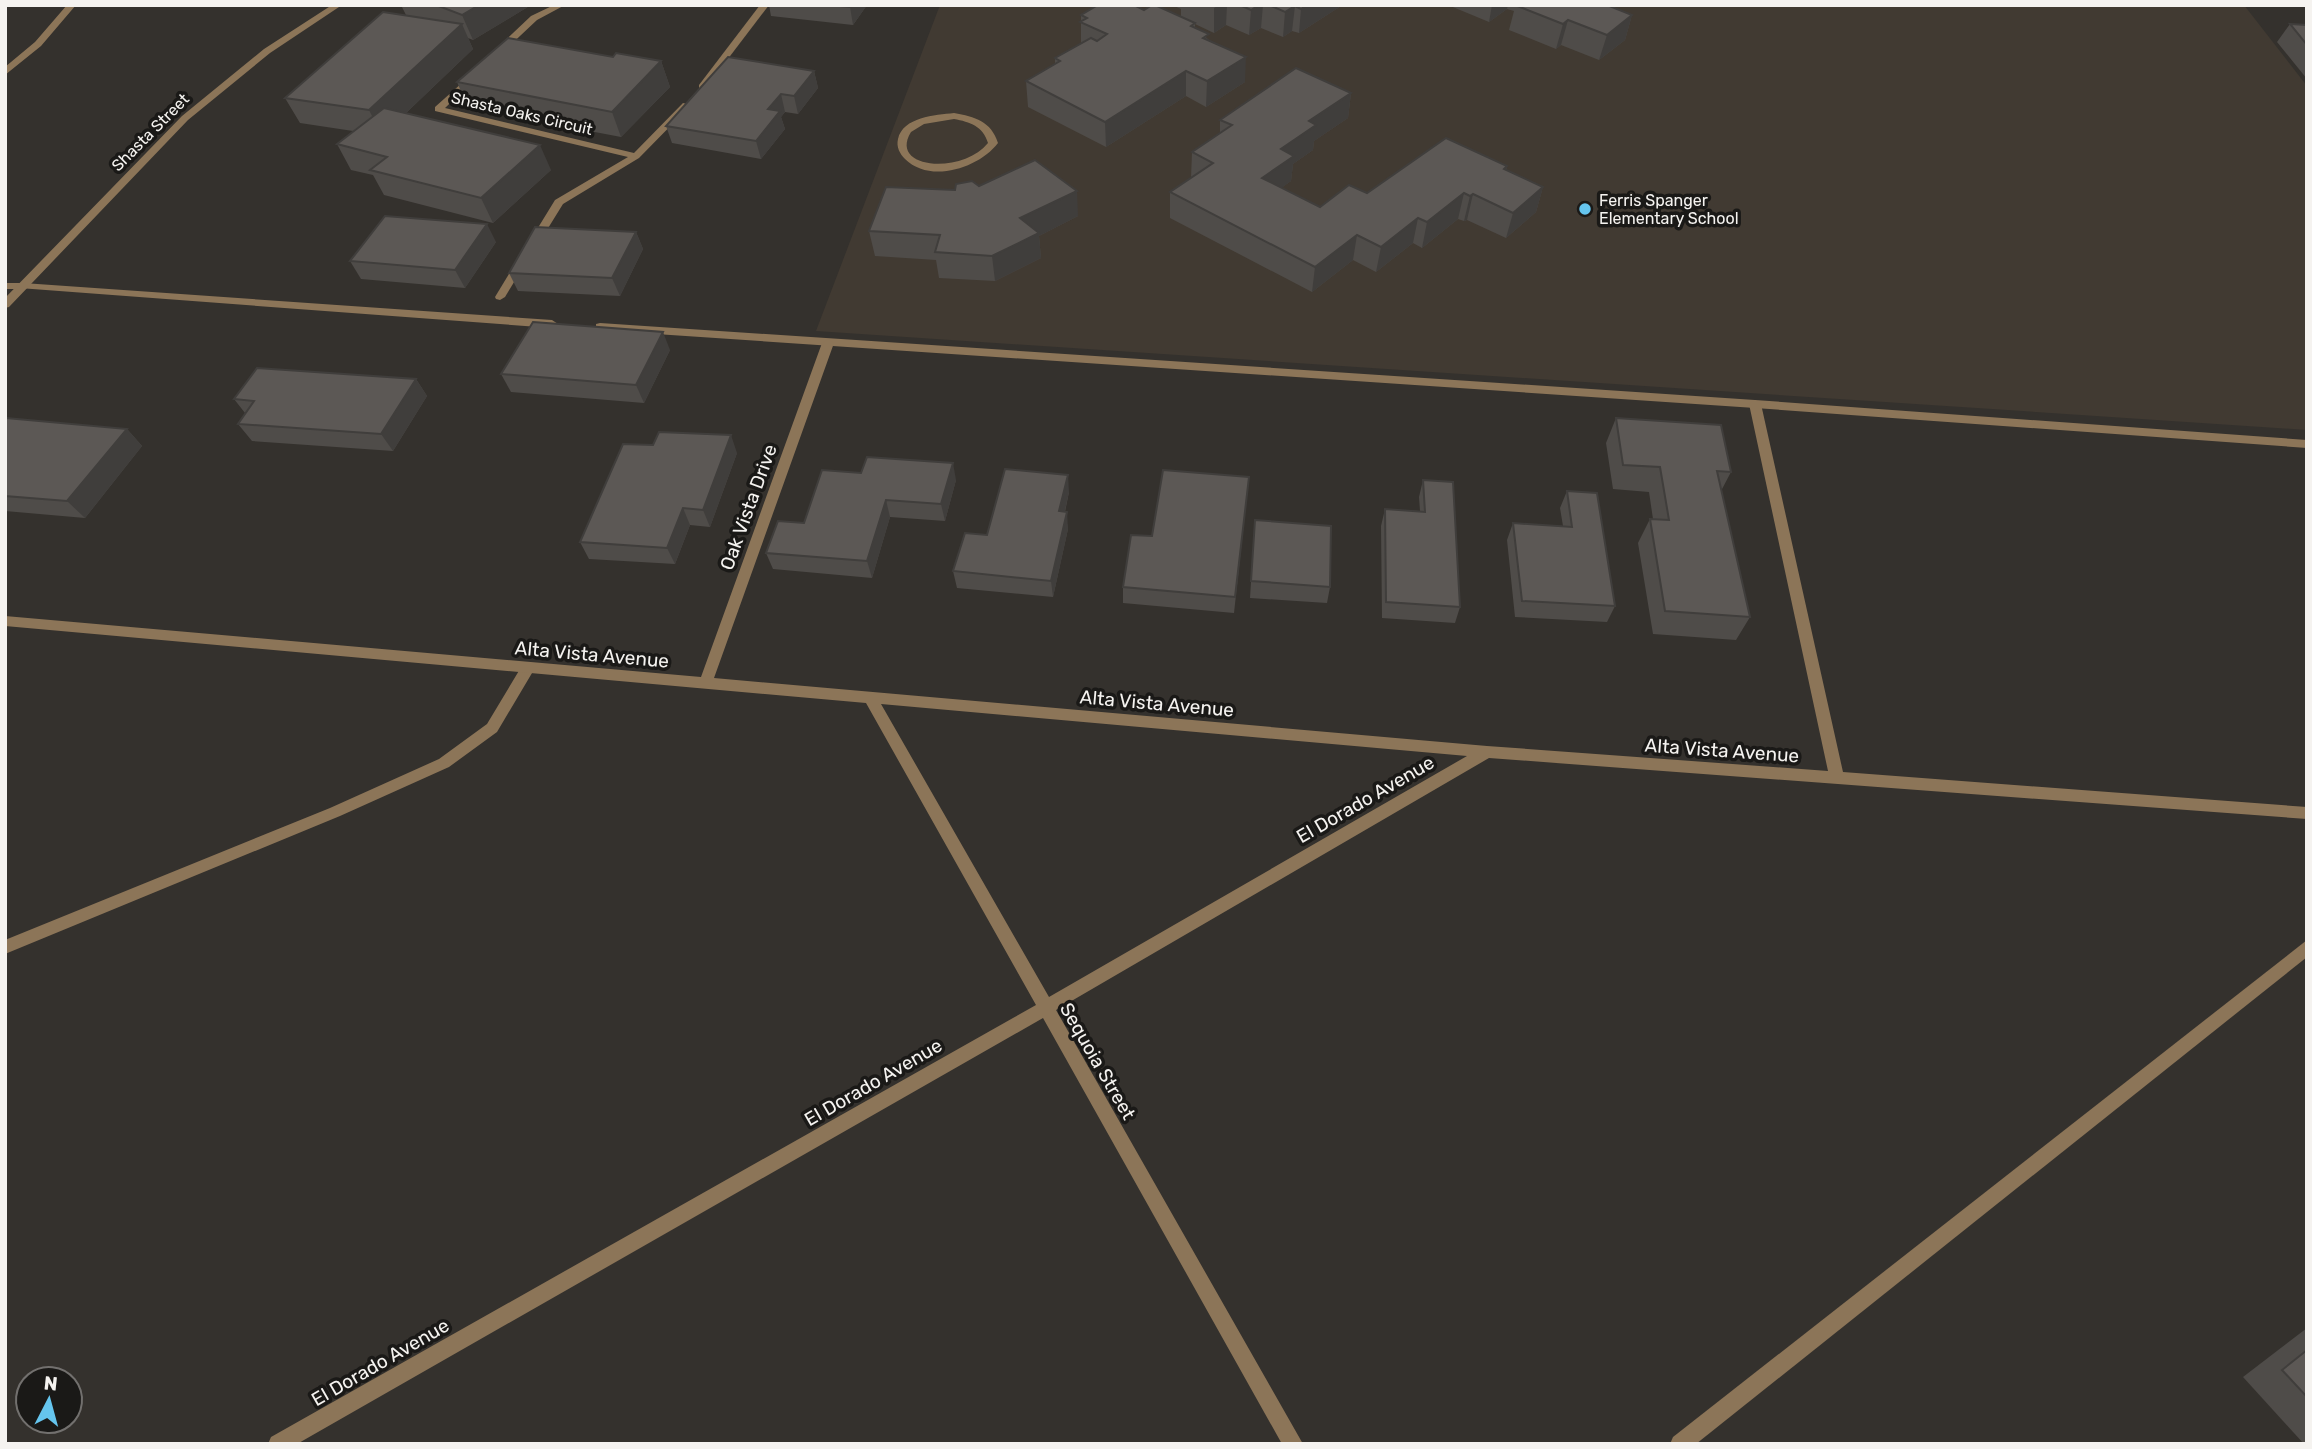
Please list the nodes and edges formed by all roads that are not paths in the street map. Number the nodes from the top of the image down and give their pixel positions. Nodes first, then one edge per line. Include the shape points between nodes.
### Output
1 (72, 5) edge
2 (338, 5) edge
3 (561, 5) edge
4 (755, 5) edge
5 (765, 6) edge
6 (495, 54) edge
7 (5, 72) edge
8 (476, 73) edge
9 (636, 156) junction
10 (958, 167) joint
11 (5, 286) edge
12 (23, 286) junction
13 (500, 297) dead end
14 (5, 304) edge
15 (564, 324) edge
16 (592, 326) edge
17 (828, 343) junction
18 (1755, 404) junction
19 (2307, 444) edge
20 (5, 621) edge
21 (528, 668) junction
22 (705, 684) junction
23 (870, 697) junction
24 (1487, 752) junction
25 (1837, 778) junction
26 (2307, 813) edge
27 (5, 947) edge
28 (2307, 947) edge
29 (1045, 1009) junction
30 (278, 1444) edge
31 (1293, 1444) edge
32 (1680, 1444) edge

1 - 7 street via 38,44
2 - 12 street, Shasta Street via 277,44 185,118
3 - 6 street via 534,18
4 - 5 street
5 - 9 street via 700,91
8 - 9 street, Shasta Oaks Circuit via 438,110
9 - 13 street via 559,202
10 - 10 street via 987,153 993,143 983,124 971,118 936,117 908,130 902,150 910,159 923,165
11 - 12 street
12 - 14 street, Shasta Street
12 - 15 street
16 - 17 street
17 - 18 street
17 - 22 street, Oak Vista Drive
18 - 19 street
18 - 25 street
20 - 21 street, Alta Vista Avenue
21 - 22 street, Alta Vista Avenue
21 - 27 street via 492,727 444,763
22 - 23 street, Alta Vista Avenue
23 - 24 street, Alta Vista Avenue
23 - 29 street, Sequoia Street
24 - 25 street, Alta Vista Avenue
24 - 29 street, El Dorado Avenue
25 - 26 street, Alta Vista Avenue
28 - 32 street
29 - 30 street, El Dorado Avenue
29 - 31 street, Sequoia Street

